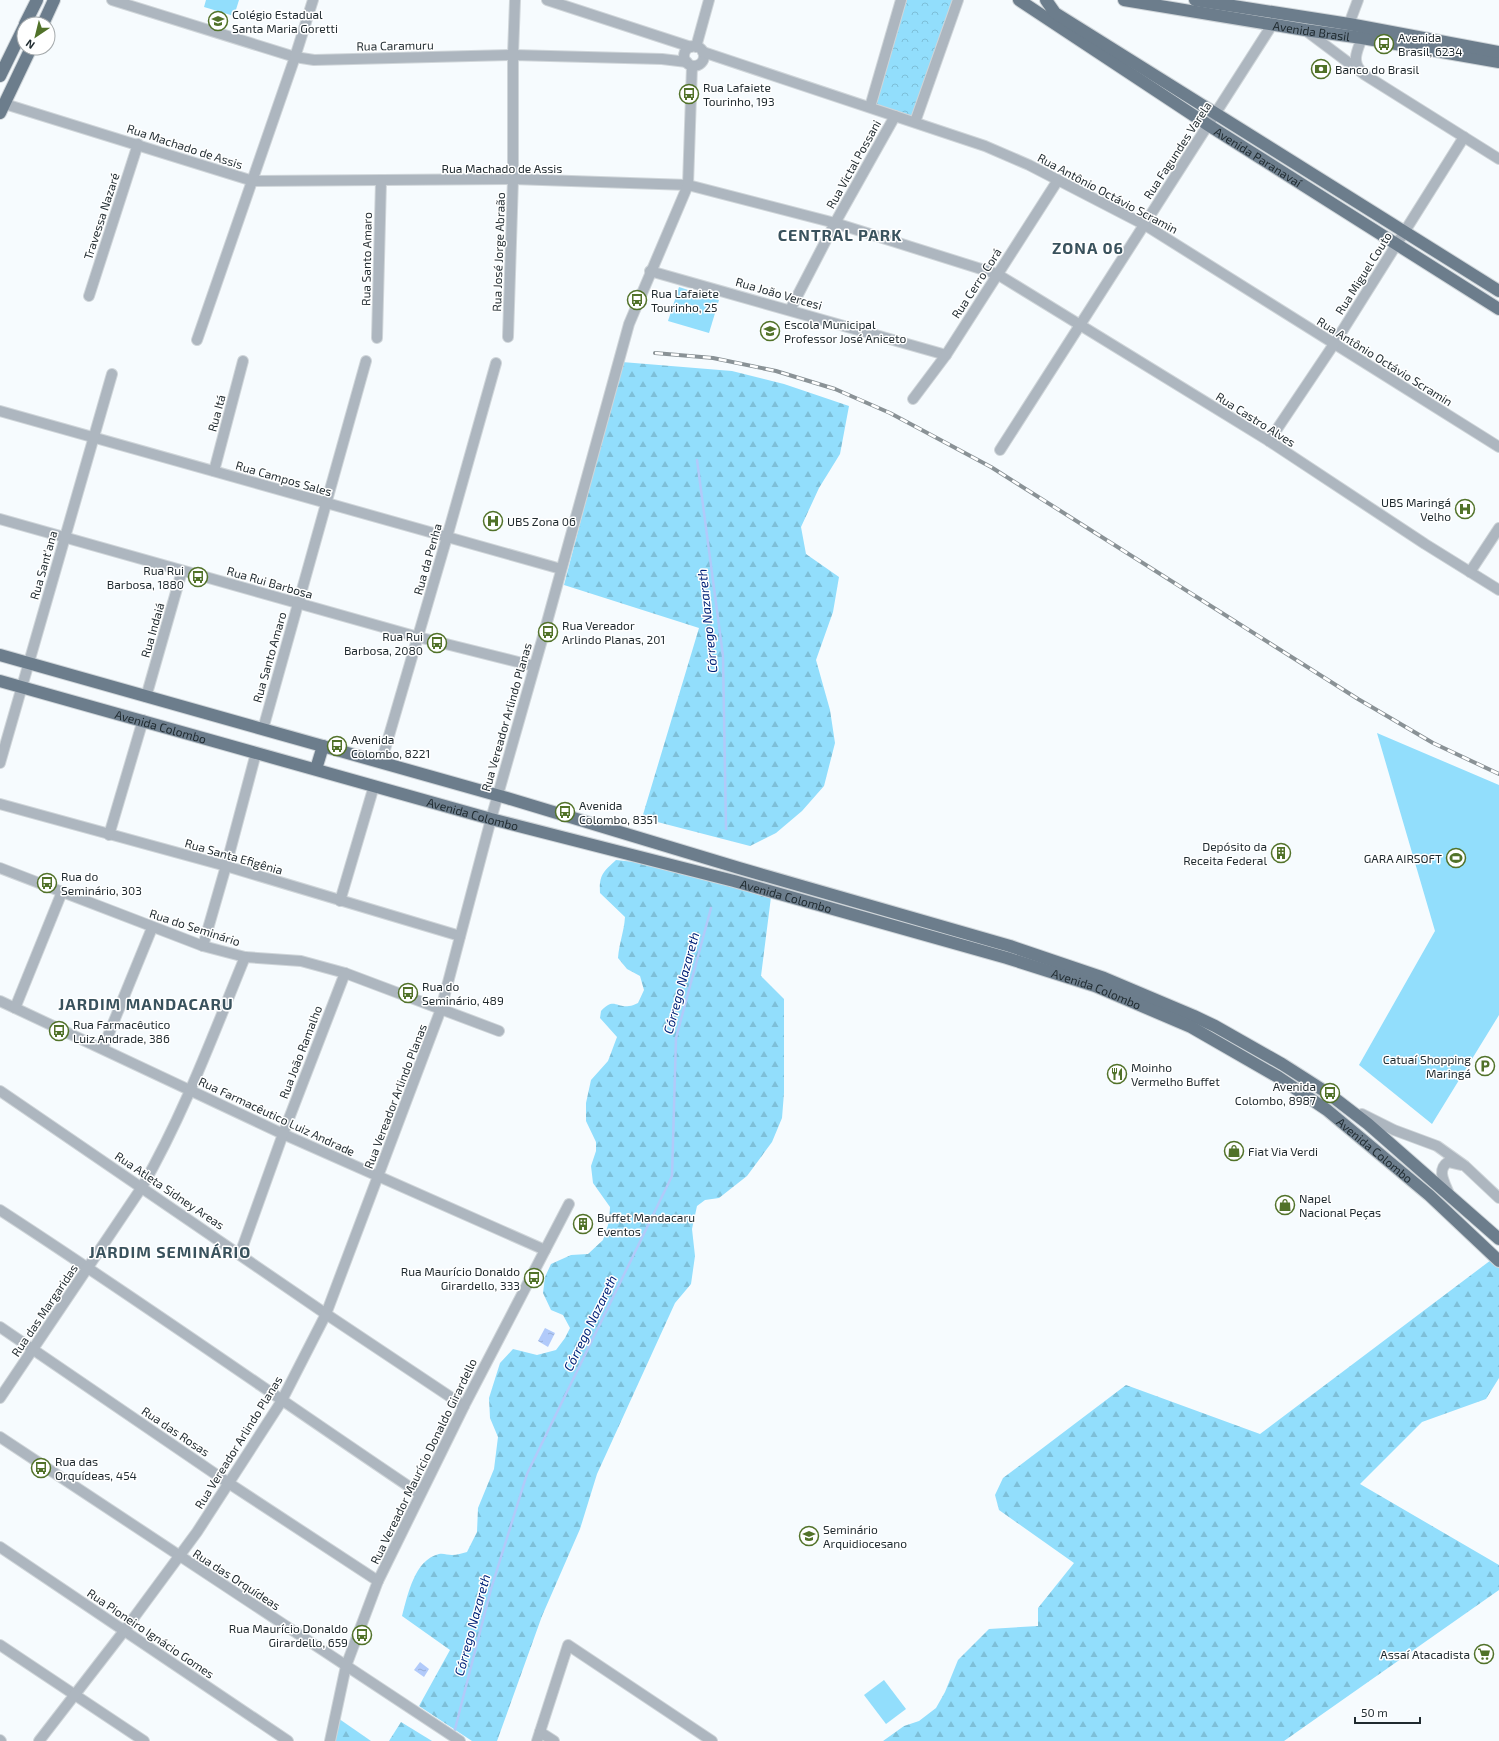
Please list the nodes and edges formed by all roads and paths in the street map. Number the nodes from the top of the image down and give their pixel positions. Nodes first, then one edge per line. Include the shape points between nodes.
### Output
1 (37, 0) edge
2 (54, 0) edge
3 (112, 0) edge
4 (313, 0) edge
5 (515, 0) edge
6 (547, 0) edge
7 (709, 0) edge
8 (901, 0) edge
9 (958, 0) edge
10 (1019, 0) edge
11 (1046, 0) edge
12 (1124, 0) edge
13 (1195, 0) edge
14 (1358, 0) edge
15 (1224, 2) edge
16 (30, 16) edge
17 (47, 16) edge
18 (1349, 24) junction
19 (1272, 25) junction
20 (1305, 30) junction
21 (1362, 38) junction
22 (16, 43) edge
23 (697, 49) junction
24 (1499, 52) edge
25 (513, 55) junction
26 (27, 56) edge
27 (295, 57) junction
28 (1499, 62) edge
29 (734, 63) junction
30 (693, 64) junction
31 (0, 76) edge
32 (1365, 76) junction
33 (1, 105) edge
34 (870, 107) junction
35 (1216, 113) junction
36 (895, 116) junction
37 (915, 122) junction
38 (1208, 125) junction
39 (1464, 138) junction
40 (138, 144) junction
41 (1499, 160) edge
42 (513, 179) junction
43 (1058, 180) junction
44 (252, 181) junction
45 (381, 181) junction
46 (688, 185) junction
47 (836, 223) junction
48 (1145, 225) junction
49 (1404, 232) junction
50 (1396, 244) junction
51 (650, 271) junction
52 (997, 274) junction
53 (1499, 291) edge
54 (89, 296) dead end
55 (1499, 309) edge
56 (790, 310) junction
57 (1079, 325) junction
58 (508, 337) dead end
59 (377, 338) dead end
60 (197, 340) dead end
61 (1334, 344) junction
62 (946, 355) junction
63 (243, 361) dead end
64 (366, 361) dead end
65 (496, 363) dead end
66 (112, 374) dead end
67 (914, 399) dead end
68 (0, 411) edge
69 (93, 438) junction
70 (1269, 441) junction
71 (1499, 447) edge
72 (1000, 450) dead end
73 (214, 472) junction
74 (326, 503) junction
75 (0, 519) edge
76 (1499, 528) edge
77 (447, 537) junction
78 (64, 538) junction
79 (561, 569) junction
80 (182, 571) junction
81 (1470, 572) junction
82 (1499, 590) edge
83 (298, 604) junction
84 (418, 637) junction
85 (0, 655) edge
86 (28, 663) junction
87 (534, 666) junction
88 (0, 681) edge
89 (21, 686) junction
90 (146, 697) junction
91 (143, 720) junction
92 (263, 729) junction
93 (323, 746) junction
94 (256, 753) junction
95 (381, 762) junction
96 (0, 763) edge
97 (316, 770) junction
98 (374, 786) junction
99 (497, 795) junction
100 (0, 804) edge
101 (491, 819) junction
102 (109, 834) junction
103 (226, 866) junction
104 (0, 868) edge
105 (62, 892) junction
106 (340, 901) junction
107 (152, 928) junction
108 (460, 936) junction
109 (203, 946) junction
110 (245, 957) junction
111 (345, 973) junction
112 (0, 1001) edge
113 (15, 1008) junction
114 (441, 1010) junction
115 (499, 1031) dead end
116 (103, 1048) junction
117 (190, 1090) junction
118 (0, 1091) edge
119 (1331, 1095) junction
120 (283, 1134) junction
121 (1465, 1166) junction
122 (378, 1177) junction
123 (142, 1187) junction
124 (1449, 1194) junction
125 (1499, 1198) edge
126 (569, 1204) dead end
127 (0, 1210) edge
128 (1499, 1239) edge
129 (545, 1250) junction
130 (240, 1254) junction
131 (1499, 1261) edge
132 (88, 1267) junction
133 (326, 1314) junction
134 (0, 1327) edge
135 (33, 1349) junction
136 (0, 1398) edge
137 (281, 1402) junction
138 (464, 1406) junction
139 (0, 1437) edge
140 (230, 1484) junction
141 (420, 1494) junction
142 (0, 1547) edge
143 (180, 1557) junction
144 (378, 1581) junction
145 (124, 1631) junction
146 (0, 1644) edge
147 (346, 1666) junction
148 (75, 1696) junction
149 (539, 1736) edge
150 (39, 1741) edge
151 (144, 1741) edge
152 (288, 1741) edge
153 (330, 1741) edge
154 (460, 1741) edge
155 (554, 1741) edge
156 (712, 1741) edge

1 - 16 main road
2 - 17 main road
3 - 27 street, Rua Caramuru
4 - 27 street
5 - 25 street, Rua José Jorge Abraão
6 - 23 street, Rua Antônio Octávio Scramin
7 - 23 street
8 - 34 street
9 - 37 street
10 - 38 main road, Avenida Paranavaí
11 - 35 main road, Avenida Paranavaí via 1055,13
12 - 19 main road, Avenida Brasil
13 - 15 main road, Avenida Brasil
14 - 18 street
15 - 18 main road, Avenida Brasil
18 - 24 main road, Avenida Brasil
19 - 20 main road, Avenida Brasil
19 - 35 street, Rua Fagundes Varela
20 - 21 main road, Avenida Brasil
20 - 32 street
21 - 28 main road, Avenida Brasil
21 - 32 street via 1356,63
22 - 31 main road
23 - 29 street, Rua Antônio Octávio Scramin
23 - 30 street via 704,59
23 - 30 street via 685,53
25 - 27 street, Rua Caramuru via 314,60
25 - 30 street, Rua Caramuru via 662,59
25 - 42 street, Rua José Jorge Abraão
26 - 33 main road
27 - 44 street
29 - 30 street, Rua Antônio Octávio Scramin
29 - 34 street, Rua Antônio Octávio Scramin
30 - 46 street
32 - 39 street
33 - 40 street, Rua Machado de Assis
34 - 36 street, Rua Antônio Octávio Scramin
35 - 38 street, Rua Fagundes Varela
35 - 49 main road, Avenida Paranavaí
36 - 37 street, Rua Antônio Octávio Scramin
36 - 47 street, Rua Victal Possani
37 - 43 street, Rua Antônio Octávio Scramin via 986,146
38 - 48 street, Rua Fagundes Varela
38 - 50 main road, Avenida Paranavaí
39 - 41 street
39 - 49 street, Rua Miguel Couto
40 - 44 street, Rua Machado de Assis
40 - 54 street, Travessa Nazaré
42 - 45 street, Rua Machado de Assis
42 - 46 street, Rua Machado de Assis
42 - 58 street, Rua José Jorge Abraão
43 - 48 street, Rua Antônio Octávio Scramin
43 - 52 street, Rua Cerro Corá
44 - 45 street, Rua Machado de Assis
44 - 60 street
45 - 59 street, Rua Santo Amaro
46 - 47 street, Rua Machado de Assis
46 - 51 street, Rua Vereador Arlindo Planas
47 - 52 street, Rua Machado de Assis
47 - 56 street, Rua Victal Possani
48 - 57 street, Rua Fagundes Varela
48 - 61 street, Rua Antônio Octávio Scramin
49 - 50 street, Rua Miguel Couto
49 - 53 main road, Avenida Paranavaí
50 - 55 main road, Avenida Paranavaí
50 - 61 street, Rua Miguel Couto
51 - 56 street, Rua João Vercesi
51 - 79 street, Rua Vereador Arlindo Planas via 629,324
52 - 57 street, Rua Castro Alves
52 - 62 street, Rua Cerro Corá
56 - 62 street, Rua João Vercesi
57 - 70 street, Rua Castro Alves
57 - 72 street, Rua Fagundes Varela
61 - 70 street, Rua Miguel Couto
61 - 71 street, Rua Antônio Octávio Scramin
62 - 67 street, Rua Cerro Corá
63 - 73 street, Rua Itá
64 - 74 street, Rua Santo Amaro
65 - 77 street, Rua da Penha
66 - 69 street, Rua Sant'ana
68 - 69 street, Rua Campos Sales
69 - 73 street, Rua Campos Sales
69 - 78 street, Rua Sant'ana
70 - 81 street, Rua Castro Alves
73 - 74 street, Rua Campos Sales
74 - 77 street, Rua Campos Sales
74 - 83 street, Rua Santo Amaro
75 - 78 street, Rua Rui Barbosa
76 - 81 street
77 - 79 street, Rua Campos Sales
77 - 84 street, Rua da Penha
78 - 80 street, Rua Rui Barbosa
78 - 86 street, Rua Sant'ana
79 - 87 street, Rua Vereador Arlindo Planas
80 - 83 street, Rua Rui Barbosa
80 - 90 street, Rua Indaiá
81 - 82 street, Rua Castro Alves
83 - 84 street, Rua Rui Barbosa
83 - 92 street, Rua Santo Amaro
84 - 87 street, Rua Rui Barbosa
84 - 95 street, Rua da Penha
85 - 86 main road, Avenida Colombo
86 - 89 street, Rua Sant'ana
86 - 90 main road, Avenida Colombo
87 - 99 street, Rua Vereador Arlindo Planas
88 - 89 main road, Avenida Colombo
89 - 91 main road, Avenida Colombo
89 - 96 street, Rua Sant'ana
90 - 92 main road, Avenida Colombo
91 - 94 main road, Avenida Colombo
91 - 102 street
92 - 93 main road, Avenida Colombo
93 - 95 main road, Avenida Colombo
93 - 97 main road
94 - 97 main road, Avenida Colombo
94 - 103 street
95 - 99 main road, Avenida Colombo
97 - 98 main road, Avenida Colombo
98 - 101 main road, Avenida Colombo
98 - 106 street
99 - 101 street, Rua Vereador Arlindo Planas
99 - 119 main road, Avenida Colombo via 1010,946 1104,978 1215,1026
100 - 102 street, Rua Santa Efigênia
101 - 108 street, Rua Vereador Arlindo Planas
101 - 131 main road, Avenida Colombo via 734,881 1007,958 1095,986 1191,1027 1278,1077 1327,1110 1429,1195
102 - 103 street, Rua Santa Efigênia
103 - 106 street, Rua Santa Efigênia
103 - 109 street
104 - 105 street, Rua do Seminário
105 - 107 street, Rua do Seminário
105 - 113 street
106 - 108 street, Rua Santa Efigênia
107 - 109 street, Rua do Seminário
107 - 116 street
108 - 114 street, Rua Vereador Arlindo Planas
109 - 110 street, Rua do Seminário
110 - 111 street, Rua do Seminário via 301,961
110 - 117 street, Rua das Margaridas
111 - 114 street, Rua do Seminário
111 - 120 street, Rua João Ramalho
112 - 113 street, Rua Farmacêutico Luiz Andrade
113 - 116 street, Rua Farmacêutico Luiz Andrade
114 - 115 street, Rua do Seminário
114 - 122 street, Rua Vereador Arlindo Planas
116 - 117 street, Rua Farmacêutico Luiz Andrade
117 - 120 street, Rua Farmacêutico Luiz Andrade
117 - 123 street, Rua das Margaridas via 162,1153
118 - 123 street, Rua Atleta Sidney Areas
119 - 121 street via 1372,1120 1437,1146
119 - 124 main road, Avenida Colombo
120 - 122 street, Rua Farmacêutico Luiz Andrade
120 - 130 street, Rua João Ramalho
121 - 124 street via 1448,1162 1442,1166 1441,1171
121 - 125 street
122 - 129 street, Rua Farmacêutico Luiz Andrade
122 - 133 street, Rua Vereador Arlindo Planas
123 - 130 street, Rua Atleta Sidney Areas
123 - 132 street, Rua das Margaridas
124 - 128 main road, Avenida Colombo
126 - 129 street, Rua Vereador Maurício Donaldo Girardello
127 - 132 street
129 - 138 street, Rua Vereador Maurício Donaldo Girardello
130 - 133 street, Rua Atleta Sidney Areas
132 - 135 street, Rua das Margaridas
132 - 137 street
133 - 137 street, Rua Vereador Arlindo Planas
133 - 138 street, Rua Atleta Sidney Areas
134 - 135 street, Rua das Rosas
135 - 136 street, Rua das Margaridas
135 - 140 street, Rua das Rosas
137 - 140 street, Rua Vereador Arlindo Planas
137 - 141 street
138 - 141 street, Rua Vereador Maurício Donaldo Girardello
139 - 143 street, Rua das Orquídeas
140 - 143 street, Rua Vereador Arlindo Planas
140 - 144 street, Rua das Rosas
141 - 144 street, Rua Vereador Maurício Donaldo Girardello
142 - 145 street, Rua Pioneiro Ignácio Gomes
143 - 145 street, Rua Vereador Arlindo Planas
143 - 147 street, Rua das Orquídeas
144 - 147 street, Rua Vereador Maurício Donaldo Girardello
145 - 148 street, Rua Vereador Arlindo Planas
145 - 152 street, Rua Pioneiro Ignácio Gomes
146 - 148 street
147 - 153 street, Rua Vereador Maurício Donaldo Girardello
147 - 154 street, Rua das Orquídeas
148 - 150 street, Rua Vereador Arlindo Planas
148 - 151 street
149 - 155 street
149 - 156 street via 568,1645

